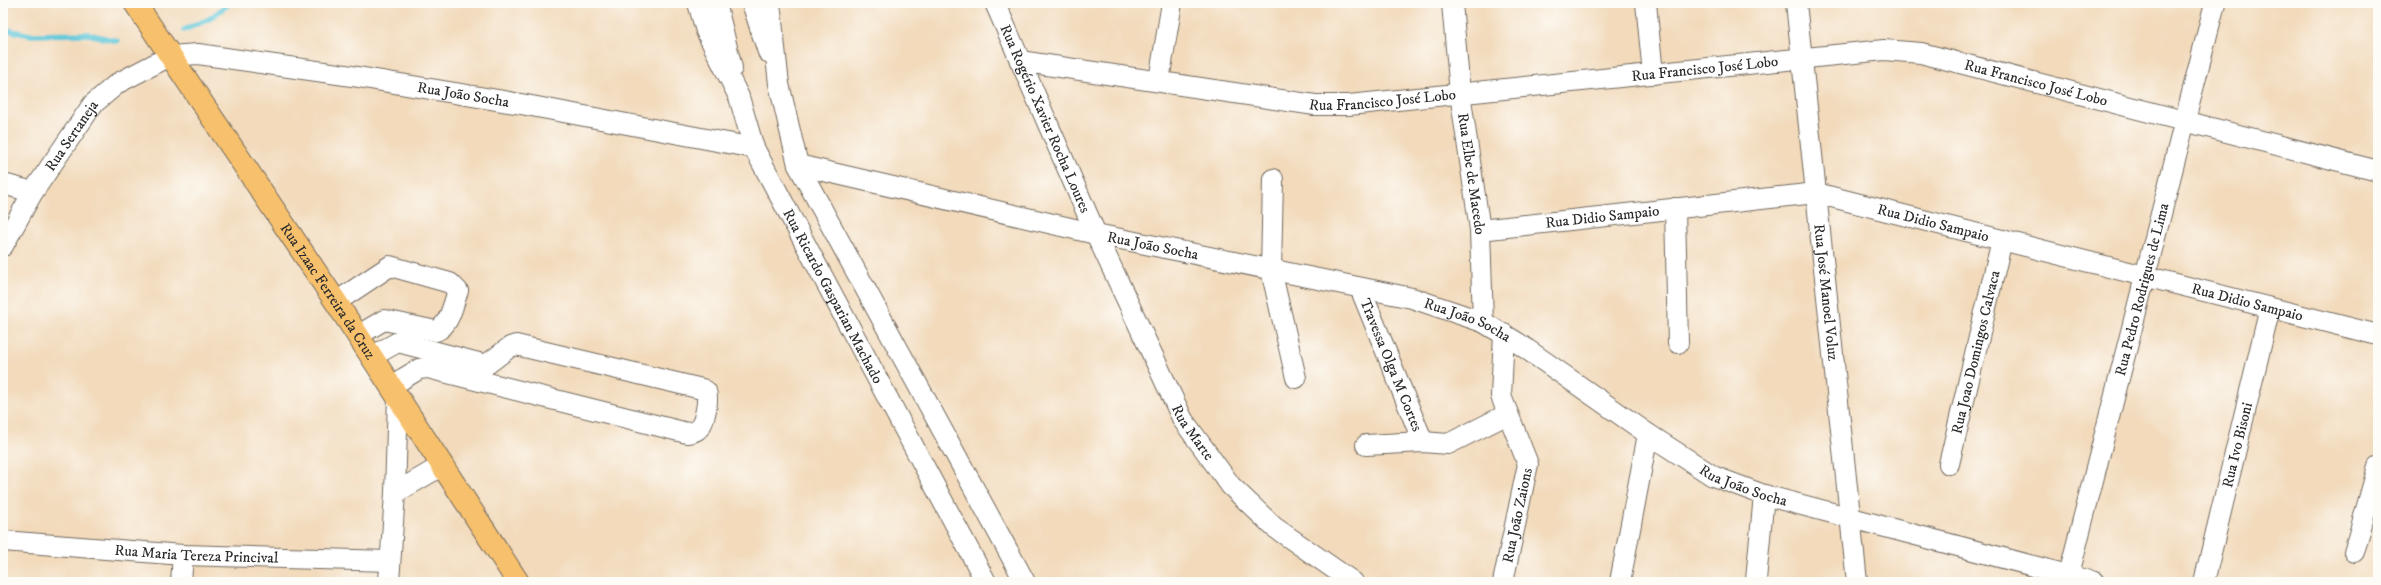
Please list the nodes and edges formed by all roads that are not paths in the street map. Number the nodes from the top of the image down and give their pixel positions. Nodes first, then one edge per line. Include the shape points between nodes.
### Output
1 (135, 3) edge
2 (698, 3) edge
3 (716, 3) edge
4 (752, 3) edge
5 (770, 3) edge
6 (996, 3) edge
7 (1172, 3) edge
8 (1452, 3) edge
9 (1646, 3) edge
10 (1796, 3) edge
11 (2215, 3) edge
12 (170, 56) junction
13 (1803, 58) junction
14 (1020, 61) junction
15 (1653, 74) junction
16 (1159, 80) junction
17 (779, 84) junction
18 (1460, 93) junction
19 (739, 97) junction
20 (2184, 121) junction
21 (754, 148) junction
22 (798, 165) junction
23 (2378, 171) edge
24 (1273, 179) dead end
25 (3, 184) edge
26 (33, 192) junction
27 (1816, 192) junction
28 (1675, 208) junction
29 (1480, 230) junction
30 (1096, 234) junction
31 (2002, 240) junction
32 (3, 246) edge
33 (1271, 270) junction
34 (2144, 276) junction
35 (1360, 288) junction
36 (336, 302) junction
37 (2270, 308) junction
38 (1483, 322) junction
39 (1504, 334) junction
40 (2378, 335) edge
41 (357, 336) junction
42 (1678, 343) dead end
43 (371, 357) junction
44 (1296, 378) dead end
45 (394, 392) junction
46 (1508, 414) junction
47 (1648, 434) junction
48 (1423, 442) junction
49 (1366, 445) dead end
50 (1949, 464) dead end
51 (443, 465) junction
52 (2378, 467) edge
53 (395, 492) junction
54 (1764, 495) junction
55 (1848, 518) junction
56 (3, 541) edge
57 (2354, 552) dead end
58 (183, 555) junction
59 (390, 561) junction
60 (2068, 579) edge
61 (1756, 580) dead end
62 (181, 582) edge
63 (389, 582) edge
64 (518, 582) edge
65 (986, 582) edge
66 (1025, 582) edge
67 (1353, 582) edge
68 (1503, 582) edge
69 (1620, 582) edge
70 (1857, 582) edge
71 (2094, 582) edge
72 (2204, 582) edge

1 - 12 main road, Rua Izaac Ferreira da Cruz
2 - 19 street, Rua Ricardo Gasparian Machado via 706,31
3 - 19 street
4 - 17 street
5 - 17 street, Rua Ricardo Gasparian Machado
6 - 14 street, Rua Rogério Xavier Rocha Loures
7 - 16 street
8 - 18 street, Rua Elbe de Macedo
9 - 15 street
10 - 13 street, Rua José Manoel Voluz
11 - 20 street, Rua Pedro Rodrigues de Lima
12 - 21 street, Rua João Socha via 198,54 352,76 521,104
12 - 26 street, Rua Sertaneja via 118,82 93,104
12 - 36 main road, Rua Izaac Ferreira da Cruz
13 - 15 street, Rua Francisco José Lobo
13 - 20 street, Rua Francisco José Lobo via 1884,50 1921,53
13 - 27 street, Rua José Manoel Voluz
14 - 16 street, Rua Francisco José Lobo
14 - 30 street, Rua Rogério Xavier Rocha Loures
15 - 18 street, Rua Francisco José Lobo
16 - 18 street, Rua Francisco José Lobo via 1315,105 1349,105
17 - 22 street, Rua Ricardo Gasparian Machado
18 - 29 street, Rua Elbe de Macedo
19 - 21 street, Rua Ricardo Gasparian Machado
20 - 23 street, Rua Francisco José Lobo
20 - 34 street, Rua Pedro Rodrigues de Lima
21 - 65 street, Rua Ricardo Gasparian Machado
22 - 30 street, Rua João Socha
22 - 66 street, Rua Ricardo Gasparian Machado
24 - 33 street
25 - 26 street
26 - 32 street, Rua Sertaneja
27 - 28 street, Rua Didio Sampaio
27 - 31 street, Rua Didio Sampaio
27 - 55 street, Rua José Manoel Voluz
28 - 29 street, Rua Didio Sampaio
28 - 42 street
29 - 38 street, Rua Elbe de Macedo
30 - 33 street, Rua João Socha
30 - 67 street, Rua Marte via 1183,420 1231,486 1274,527
31 - 34 street, Rua Didio Sampaio
31 - 50 street, Rua Joao Domingos Calvaca
33 - 35 street, Rua João Socha
33 - 44 street
34 - 37 street, Rua Didio Sampaio
34 - 60 street, Rua Pedro Rodrigues de Lima
35 - 38 street, Rua João Socha via 1412,298
35 - 48 street, Travessa Olga M Cortes
36 - 41 main road, Rua Izaac Ferreira da Cruz
36 - 41 street via 390,266 450,283 458,291 446,323 441,328 436,330 384,320
37 - 40 street, Rua Didio Sampaio
37 - 72 street, Rua Ivo Bisoni
38 - 39 street, Rua João Socha
39 - 46 street, Rua João Zaions via 1501,396
39 - 47 street, Rua João Socha
41 - 43 main road, Rua Izaac Ferreira da Cruz
43 - 45 main road, Rua Izaac Ferreira da Cruz
43 - 45 street via 398,342 486,365 516,345 702,389 708,396 701,427 695,432 688,433 428,368 419,369
45 - 51 main road, Rua Izaac Ferreira da Cruz
45 - 53 street
46 - 48 street via 1448,444
46 - 68 street, Rua João Zaions via 1528,464
47 - 54 street, Rua João Socha via 1713,476
47 - 69 street
48 - 49 street
51 - 53 street
51 - 64 main road, Rua Izaac Ferreira da Cruz
52 - 57 street
53 - 59 street
54 - 55 street, Rua João Socha
54 - 61 street
55 - 60 street, Rua João Socha
55 - 70 street, Rua José Manoel Voluz
56 - 58 street, Rua Maria Tereza Princival
58 - 59 street, Rua Maria Tereza Princival
58 - 62 street
59 - 63 street
60 - 71 street, Rua João Socha

